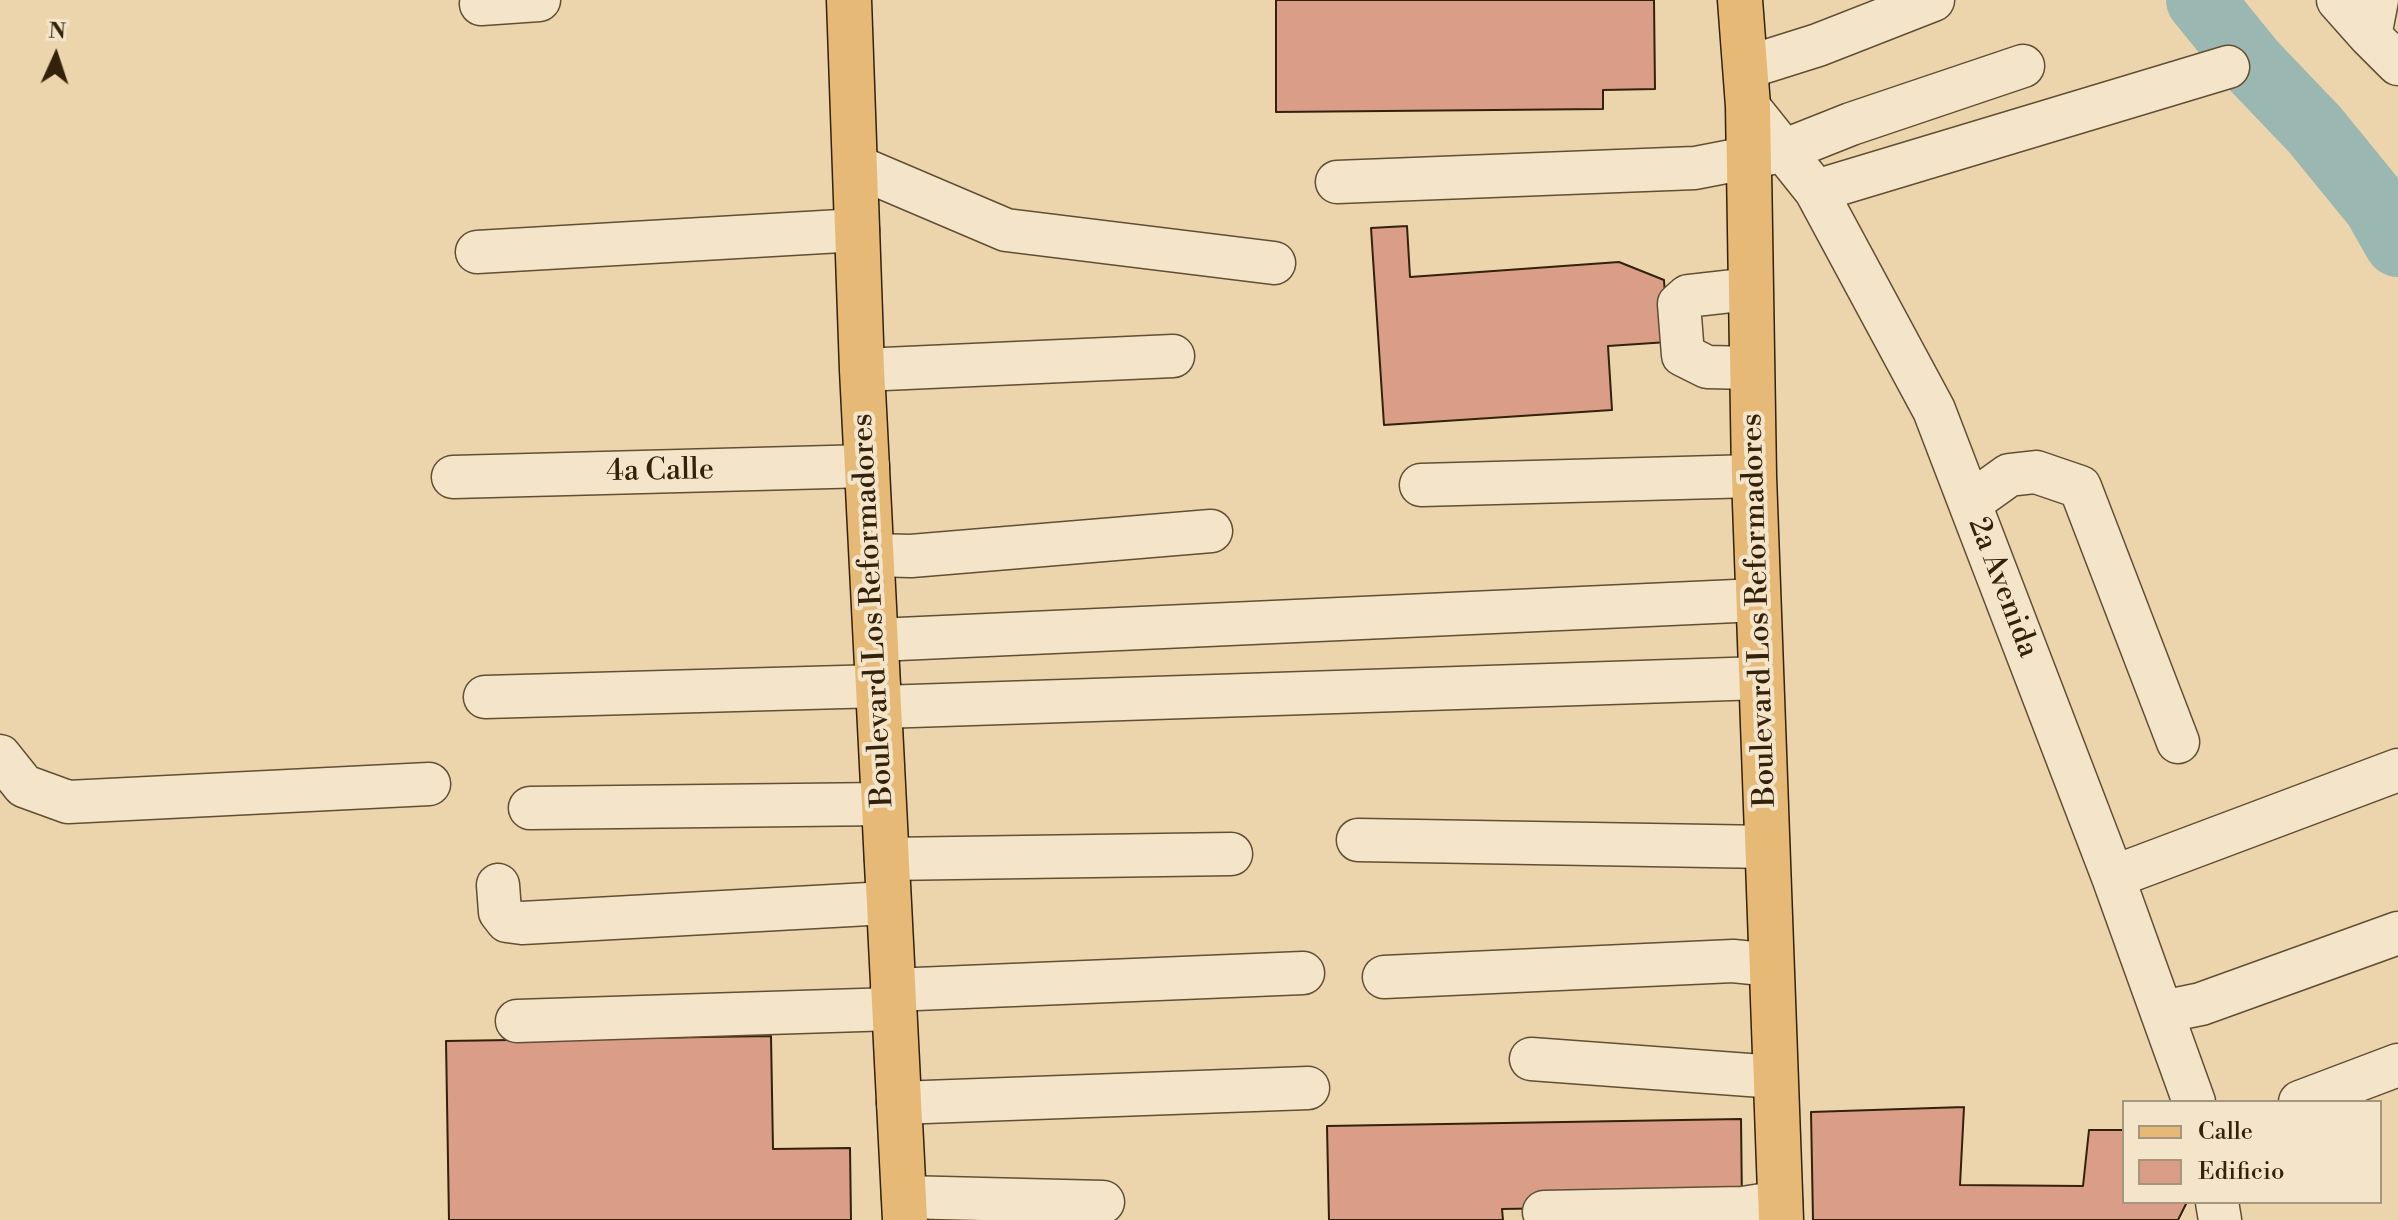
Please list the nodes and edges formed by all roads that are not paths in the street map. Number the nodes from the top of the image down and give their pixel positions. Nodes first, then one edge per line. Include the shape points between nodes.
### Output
1 (539, 0) edge
2 (849, 0) edge
3 (1740, 0) edge
4 (1933, 0) edge
5 (2338, 0) edge
6 (481, 4) dead end
7 (2381, 33) edge
8 (2023, 66) dead end
9 (2228, 67) dead end
10 (1747, 87) junction
11 (1765, 155) junction
12 (858, 167) junction
13 (1337, 182) dead end
14 (1816, 191) junction
15 (858, 230) junction
16 (477, 252) dead end
17 (1274, 263) dead end
18 (1750, 289) junction
19 (1173, 356) dead end
20 (1752, 368) junction
21 (862, 370) junction
22 (868, 466) junction
23 (1754, 476) junction
24 (453, 477) dead end
25 (1421, 485) dead end
26 (1970, 503) junction
27 (1211, 531) dead end
28 (871, 555) junction
29 (1758, 600) junction
30 (877, 640) junction
31 (1761, 678) junction
32 (880, 696) junction
33 (485, 697) dead end
34 (2178, 742) dead end
35 (0, 756) edge
36 (2398, 770) edge
37 (429, 784) dead end
38 (884, 804) junction
39 (530, 808) dead end
40 (1358, 840) dead end
41 (1768, 847) junction
42 (1231, 854) dead end
43 (886, 859) junction
44 (2113, 877) junction
45 (498, 885) dead end
46 (887, 903) junction
47 (2398, 933) edge
48 (1772, 965) junction
49 (1303, 973) dead end
50 (1384, 977) dead end
51 (892, 1000) junction
52 (2162, 1012) junction
53 (517, 1021) dead end
54 (1531, 1059) dead end
55 (2398, 1065) edge
56 (1776, 1077) junction
57 (1308, 1088) dead end
58 (2193, 1100) edge
59 (2305, 1100) edge
60 (898, 1103) junction
61 (1103, 1202) dead end
62 (904, 1209) edge
63 (1781, 1211) edge
64 (1544, 1212) dead end

1 - 6 street
2 - 12 main road, Boulevard Los Reformadores
3 - 10 main road, Boulevard Los Reformadores
4 - 10 street
5 - 7 street
8 - 11 street
9 - 14 street
10 - 11 main road, Boulevard Los Reformadores
11 - 13 street via 1695,168
11 - 14 street, 2a Avenida
11 - 18 main road, Boulevard Los Reformadores
12 - 15 main road, Boulevard Los Reformadores
12 - 17 street via 1006,230
14 - 26 street, 2a Avenida via 1934,410
15 - 16 street
15 - 21 main road, Boulevard Los Reformadores
18 - 20 main road, Boulevard Los Reformadores
18 - 20 street via 1688,296 1679,304 1683,355 1707,367
19 - 21 street
20 - 23 main road, Boulevard Los Reformadores
21 - 22 main road, Boulevard Los Reformadores
22 - 24 street, 4a Calle
22 - 28 main road, Boulevard Los Reformadores
23 - 25 street
23 - 29 main road, Boulevard Los Reformadores
26 - 34 street via 2009,475 2036,472 2080,487
26 - 44 street, 2a Avenida
27 - 28 street
28 - 30 main road, Boulevard Los Reformadores
29 - 30 street
29 - 31 main road, Boulevard Los Reformadores
30 - 32 main road, Boulevard Los Reformadores
31 - 32 street
31 - 41 main road, Boulevard Los Reformadores
32 - 33 street
32 - 38 main road, Boulevard Los Reformadores
35 - 37 street via 24,786 68,802
36 - 44 street
38 - 39 street
38 - 43 main road, Boulevard Los Reformadores
40 - 41 street
41 - 48 main road, Boulevard Los Reformadores
42 - 43 street
43 - 46 main road, Boulevard Los Reformadores
44 - 52 street, 2a Avenida
45 - 46 street via 500,912 507,921 522,923
46 - 51 main road, Boulevard Los Reformadores
47 - 52 street via 2201,1004
48 - 50 street via 1733,961
48 - 56 main road, Boulevard Los Reformadores
49 - 51 street
51 - 53 street
51 - 60 main road, Boulevard Los Reformadores
52 - 58 street, 2a Avenida
54 - 56 street
55 - 59 street
56 - 63 main road, Boulevard Los Reformadores
57 - 60 street
60 - 62 main road, Boulevard Los Reformadores
61 - 62 street
63 - 64 street

